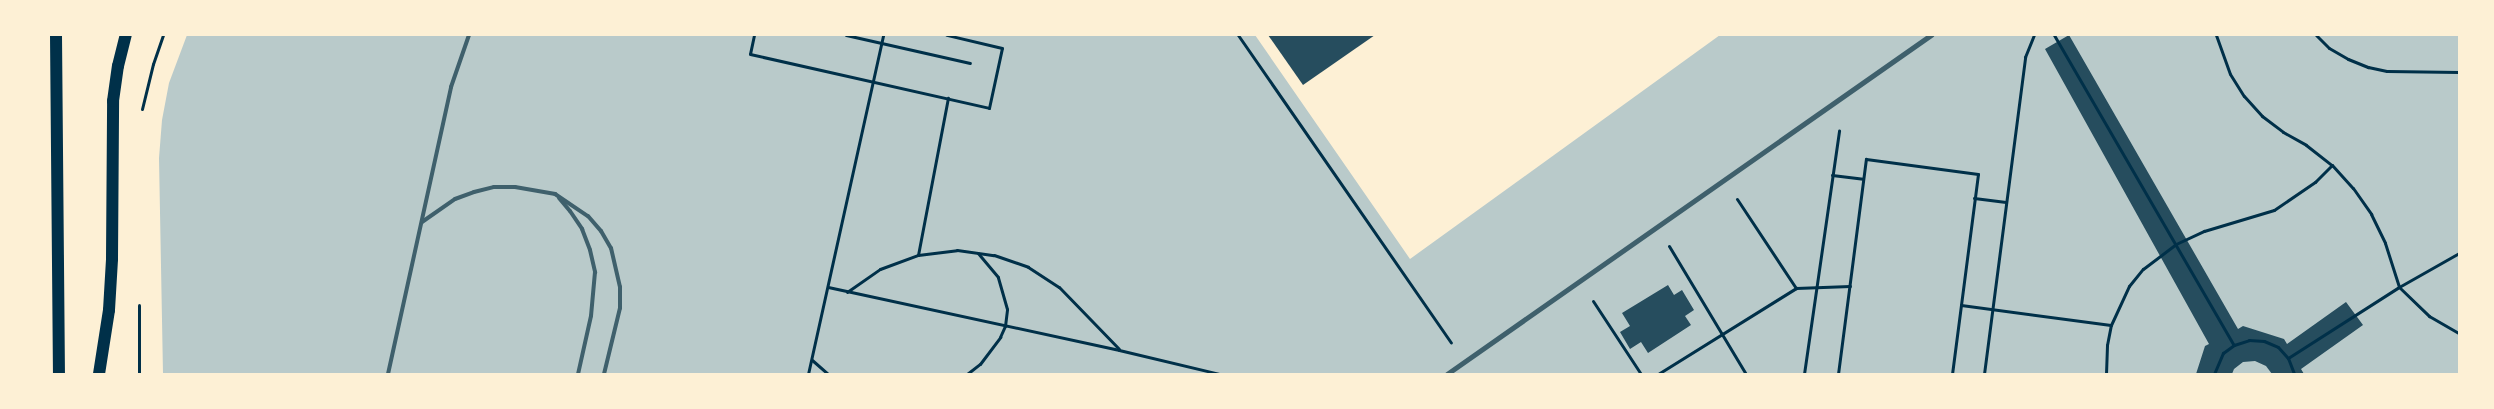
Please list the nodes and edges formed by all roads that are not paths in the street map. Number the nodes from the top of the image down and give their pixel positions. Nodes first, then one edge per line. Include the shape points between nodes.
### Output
1 (56, 35) edge
2 (126, 35) edge
3 (469, 35) edge
4 (1931, 35) edge
5 (555, 194) junction
6 (422, 222) junction
7 (59, 374) edge
8 (99, 374) edge
9 (388, 374) edge
10 (578, 374) edge
11 (604, 374) edge
12 (1447, 374) edge

1 - 7 main road
2 - 8 main road via 113,101 112,259 109,310
3 - 6 lane via 451,87
4 - 12 street
5 - 6 lane via 494,187 474,192 438,209
5 - 10 lane via 582,230 595,272 591,316
5 - 11 lane via 588,216 601,231 618,268 620,308
6 - 9 lane

